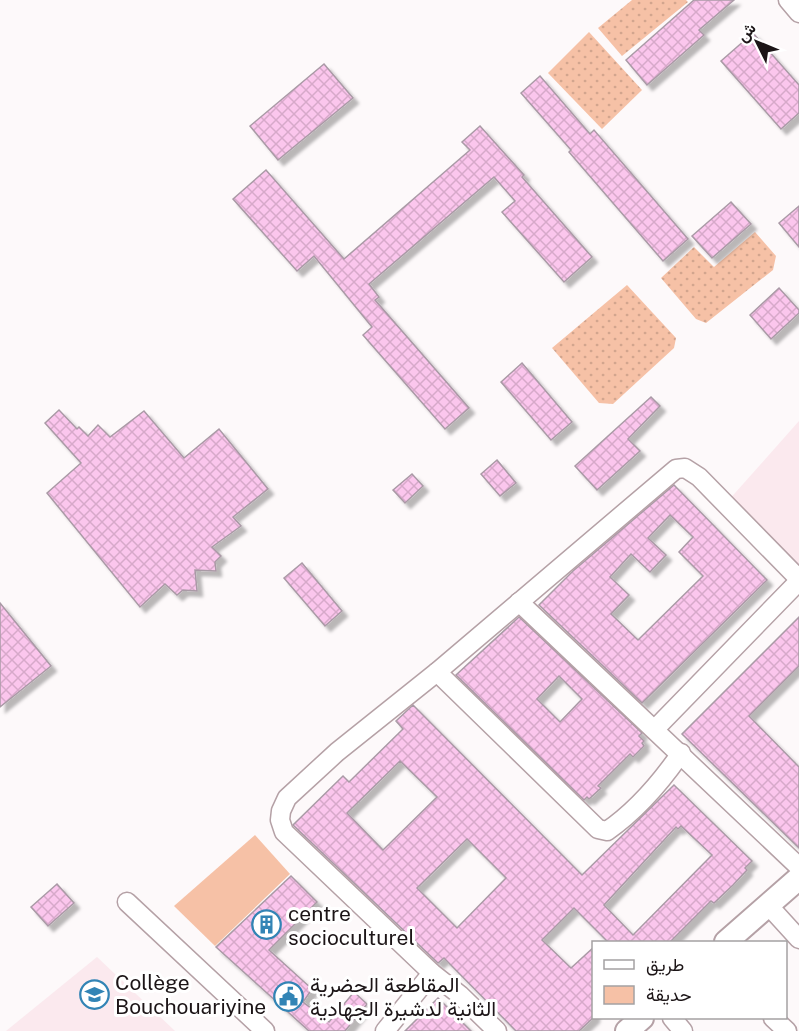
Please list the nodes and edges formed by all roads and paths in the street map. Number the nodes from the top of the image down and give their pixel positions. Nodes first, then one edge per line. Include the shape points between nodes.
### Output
1 (799, 580) edge
2 (519, 602) junction
3 (437, 672) junction
4 (655, 729) junction
5 (681, 753) junction
6 (799, 867) edge
7 (799, 878) edge
8 (127, 902) dead end
9 (768, 904) junction
10 (799, 939) edge
11 (727, 941) edge
12 (432, 973) junction
13 (640, 1019) edge
14 (674, 1019) edge
15 (775, 1019) edge
16 (265, 1031) edge
17 (385, 1031) edge
18 (497, 1031) edge
19 (627, 1031) edge
20 (683, 1031) edge
21 (787, 1031) edge

1 - 2 street via 699,477 685,468 671,471
1 - 4 street
2 - 3 street
2 - 4 street
3 - 5 street via 598,829 607,831 618,823
3 - 12 street via 287,798 280,820 284,832
4 - 5 street
5 - 6 street
7 - 9 street
8 - 16 street
9 - 10 street
9 - 11 street
12 - 17 street
12 - 18 street
13 - 19 street
14 - 20 street
15 - 21 street

